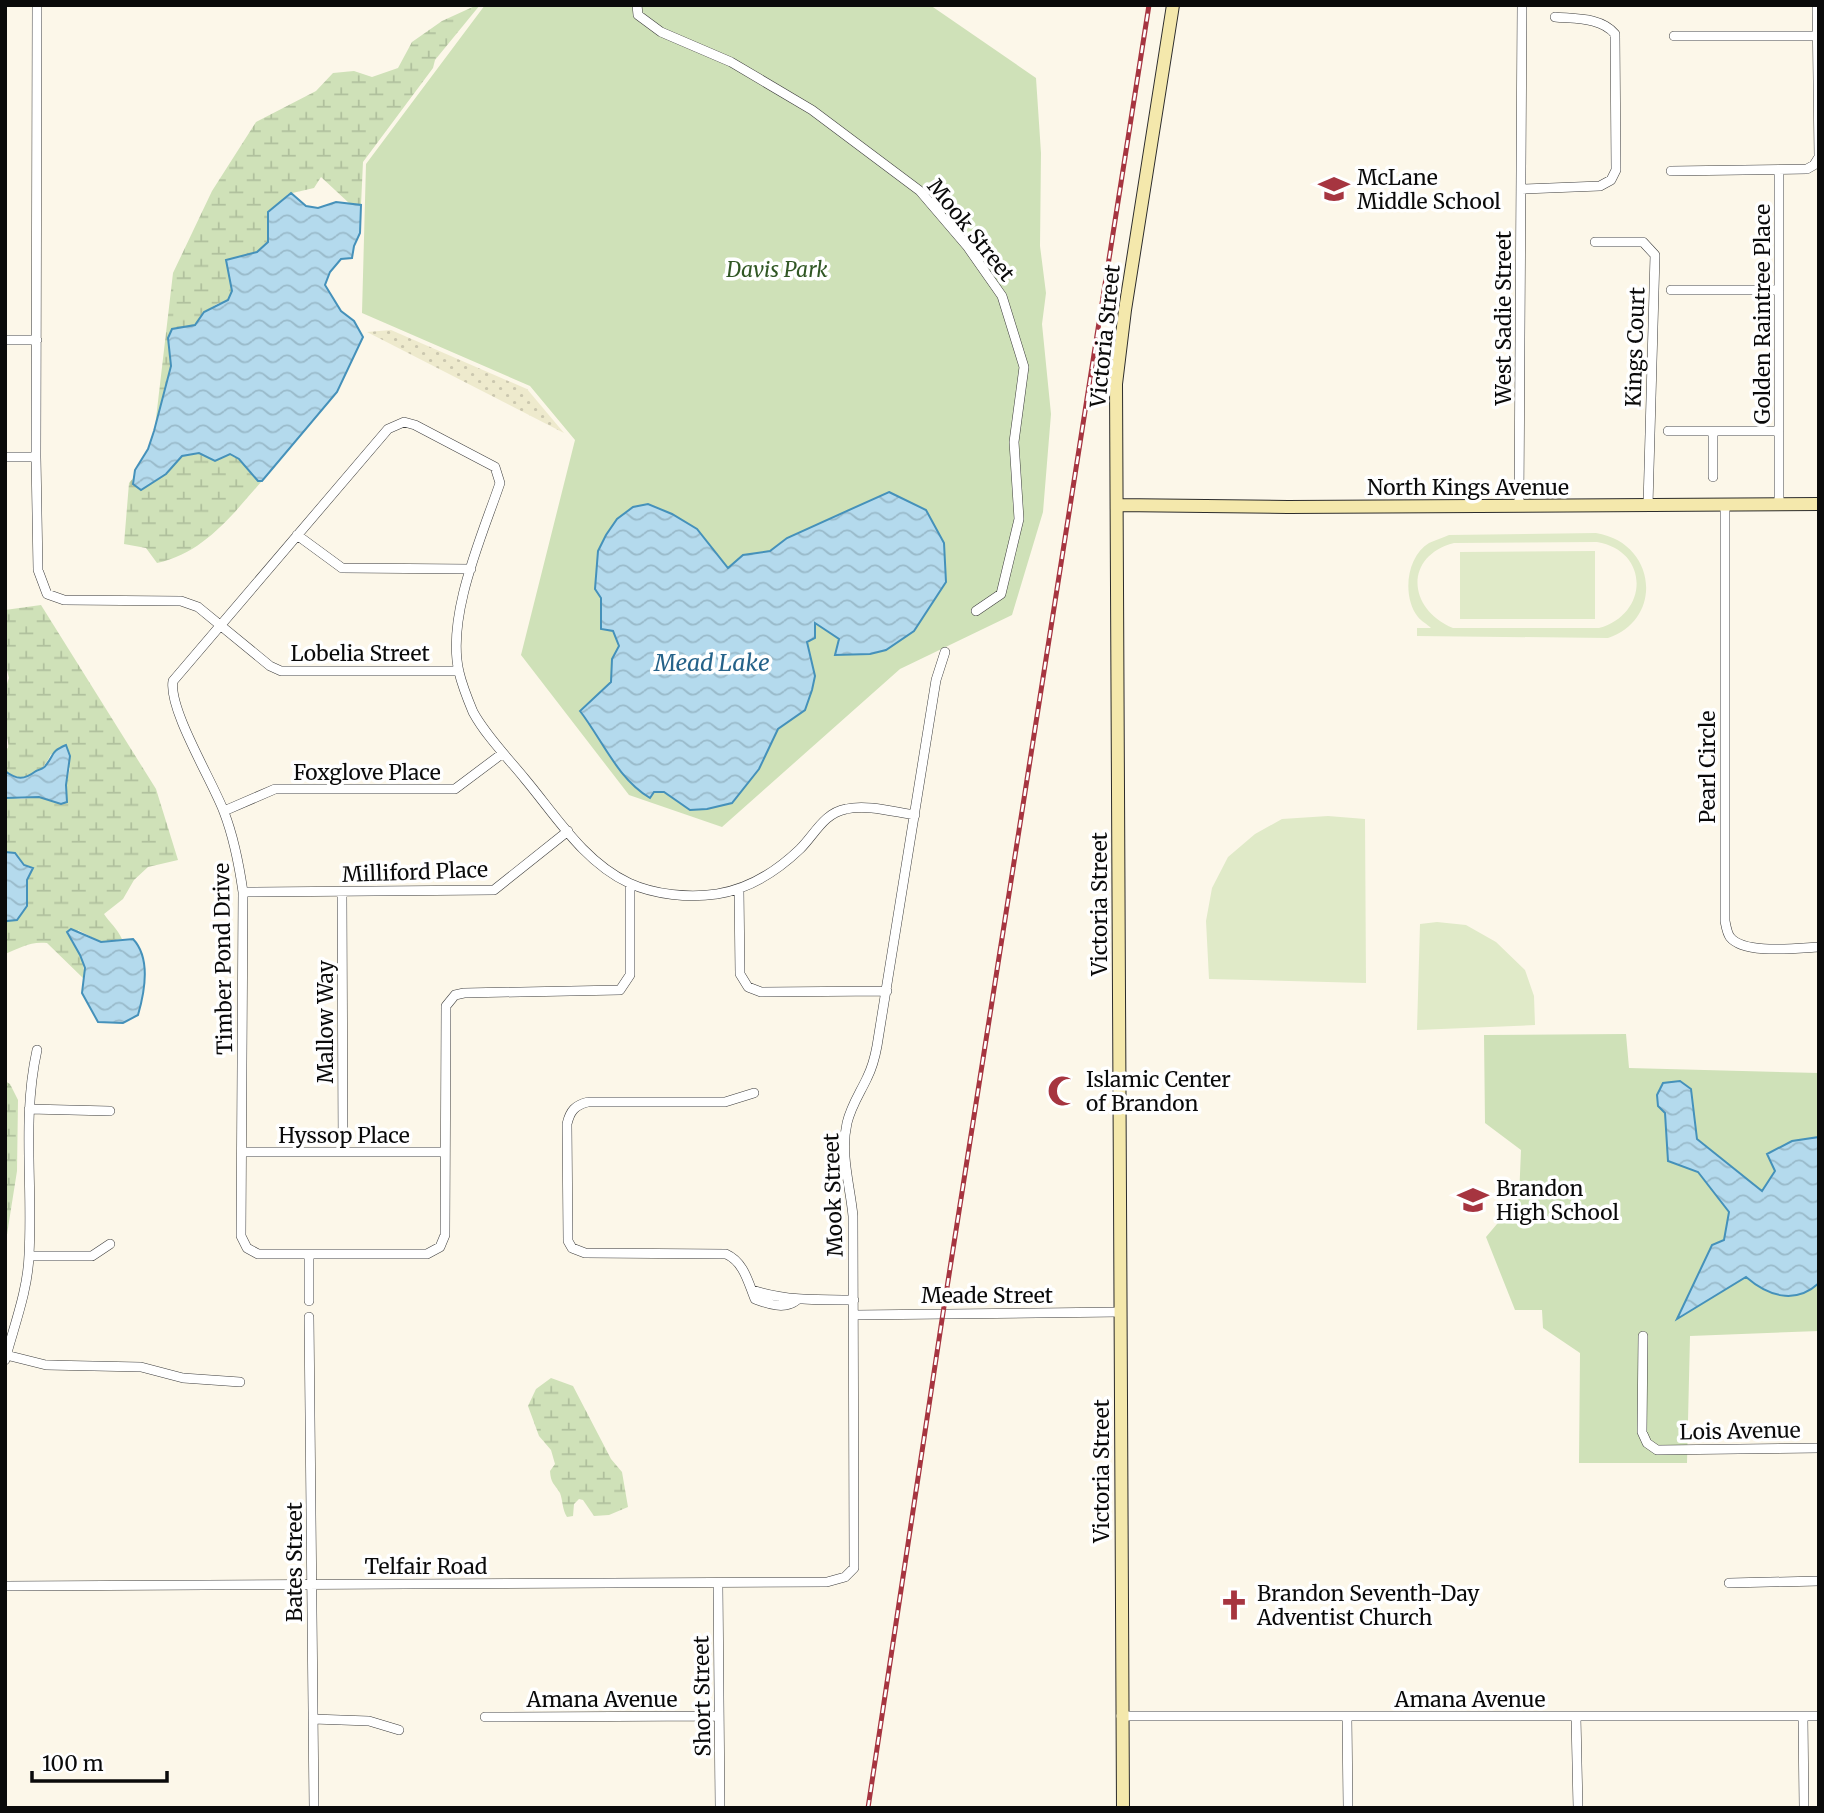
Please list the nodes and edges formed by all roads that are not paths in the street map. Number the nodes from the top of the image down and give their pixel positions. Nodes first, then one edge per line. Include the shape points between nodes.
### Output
1 (37, 5) edge
2 (637, 5) edge
3 (1173, 5) edge
4 (1522, 5) edge
5 (1817, 5) edge
6 (1555, 17) dead end
7 (1674, 36) dead end
8 (1817, 36) edge
9 (1779, 170) junction
10 (1671, 171) dead end
11 (1521, 188) junction
12 (1595, 242) dead end
13 (1779, 289) junction
14 (1671, 290) dead end
15 (5, 340) edge
16 (37, 340) junction
17 (1779, 430) junction
18 (1668, 431) dead end
19 (1713, 431) junction
20 (5, 457) edge
21 (36, 457) junction
22 (1713, 477) dead end
23 (1819, 503) edge
24 (1725, 504) junction
25 (1779, 504) junction
26 (1117, 505) junction
27 (1519, 505) junction
28 (1648, 505) junction
29 (297, 535) junction
30 (471, 569) junction
31 (976, 611) dead end
32 (222, 626) junction
33 (945, 652) dead end
34 (458, 671) junction
35 (503, 752) junction
36 (223, 811) junction
37 (915, 815) junction
38 (568, 831) junction
39 (630, 884) junction
40 (739, 889) junction
41 (243, 891) junction
42 (342, 891) junction
43 (1819, 947) edge
44 (887, 990) junction
45 (37, 1050) dead end
46 (754, 1093) dead end
47 (29, 1110) junction
48 (110, 1111) dead end
49 (243, 1152) junction
50 (343, 1152) junction
51 (444, 1152) junction
52 (110, 1244) dead end
53 (309, 1255) junction
54 (29, 1256) junction
55 (854, 1300) junction
56 (309, 1301) dead end
57 (1120, 1312) junction
58 (854, 1315) junction
59 (310, 1317) dead end
60 (1643, 1336) dead end
61 (6, 1358) edge
62 (240, 1382) dead end
63 (1819, 1448) edge
64 (845, 1577) joint
65 (1819, 1581) edge
66 (311, 1583) junction
67 (1729, 1583) dead end
68 (718, 1584) junction
69 (5, 1586) edge
70 (719, 1716) junction
71 (1121, 1716) junction
72 (1348, 1716) junction
73 (1802, 1716) junction
74 (1819, 1716) edge
75 (485, 1717) dead end
76 (1576, 1717) junction
77 (313, 1719) junction
78 (400, 1730) dead end
79 (314, 1808) edge
80 (720, 1808) edge
81 (1122, 1808) edge
82 (1348, 1808) edge
83 (1578, 1808) edge
84 (1804, 1808) edge

1 - 16 street
2 - 31 street, Mook Street via 638,15 661,32 731,62 812,110 920,191 1002,296 1024,366 1014,442 1019,519 1001,594
3 - 26 street, Victoria Street via 1119,347
4 - 11 street, West Sadie Street
5 - 8 street
6 - 11 street via 1600,22 1615,34 1616,170 1611,180 1600,186
7 - 8 street
8 - 9 street via 1819,158 1807,169
9 - 10 street
9 - 13 street, Golden Raintree Place
11 - 27 street, West Sadie Street
12 - 28 street, Kings Court via 1643,242 1655,255
13 - 14 street
13 - 17 street, Golden Raintree Place
15 - 16 street
16 - 21 street
17 - 19 street
17 - 25 street, Golden Raintree Place
18 - 19 street
19 - 22 street
20 - 21 street
21 - 32 street, Lobelia Street via 38,570 47,594 64,600 181,601 198,607
23 - 25 street, North Kings Avenue
24 - 25 street, North Kings Avenue
24 - 28 street, North Kings Avenue
24 - 43 street, Pearl Circle via 1725,920 1729,936 1751,948
26 - 27 street, North Kings Avenue
26 - 57 street, Victoria Street
27 - 28 street, North Kings Avenue
29 - 30 street via 342,568
29 - 30 street, Timber Pond Drive via 388,429 404,422 495,467 500,483
29 - 32 street, Timber Pond Drive
30 - 34 street, Timber Pond Drive via 457,622
32 - 34 street, Lobelia Street via 281,671
32 - 36 street, Timber Pond Drive via 177,675 172,689 174,703
33 - 37 street, Mook Street via 936,680
34 - 35 street, Timber Pond Drive via 474,713
35 - 36 street, Foxglove Place via 455,789 275,789
35 - 38 street, Timber Pond Drive
36 - 41 street, Timber Pond Drive via 237,852
37 - 40 street via 858,807 839,810 786,861
37 - 44 street, Mook Street
38 - 39 street, Timber Pond Drive via 604,868
38 - 42 street, Milliford Place via 494,890
39 - 40 street, Timber Pond Drive via 687,896
39 - 51 street, Timber Pond Drive via 631,975 620,990 464,993 450,1000 444,1014
40 - 44 street via 740,974 748,987 761,992
41 - 42 street, Milliford Place
41 - 49 street, Timber Pond Drive
42 - 50 street, Mallow Way
44 - 55 street, Mook Street via 873,1063 847,1124 845,1167 853,1216
45 - 47 street
46 - 55 street via 725,1102 588,1102 574,1108 567,1124 567,1233 572,1248 585,1253 726,1254 738,1262 755,1299 789,1305 797,1300
47 - 48 street
47 - 54 street
49 - 50 street, Hyssop Place
49 - 53 street, Timber Pond Drive via 243,1243 258,1254
50 - 51 street, Hyssop Place
51 - 53 street, Timber Pond Drive via 445,1235 440,1247 427,1254
52 - 54 street via 92,1256
53 - 56 street
54 - 61 street
55 - 58 street, Mook Street
57 - 58 street, Meade Street
57 - 71 street, Victoria Street
58 - 64 street, Mook Street via 854,1567
59 - 66 street, Bates Street
60 - 63 street, Lois Avenue via 1642,1432 1657,1450
61 - 62 street via 46,1365 141,1367 183,1378
64 - 68 street, Telfair Road via 827,1582
65 - 67 street
66 - 68 street, Telfair Road
66 - 69 street, Telfair Road
66 - 77 street, Bates Street
68 - 70 street, Short Street
70 - 75 street, Amana Avenue
70 - 80 street, Short Street
71 - 72 street, Amana Avenue
71 - 81 street, Victoria Street
72 - 76 street, Amana Avenue
72 - 82 street
73 - 74 street, Amana Avenue
73 - 76 street, Amana Avenue
73 - 84 street
76 - 83 street
77 - 78 street via 369,1721
77 - 79 street, Bates Street

